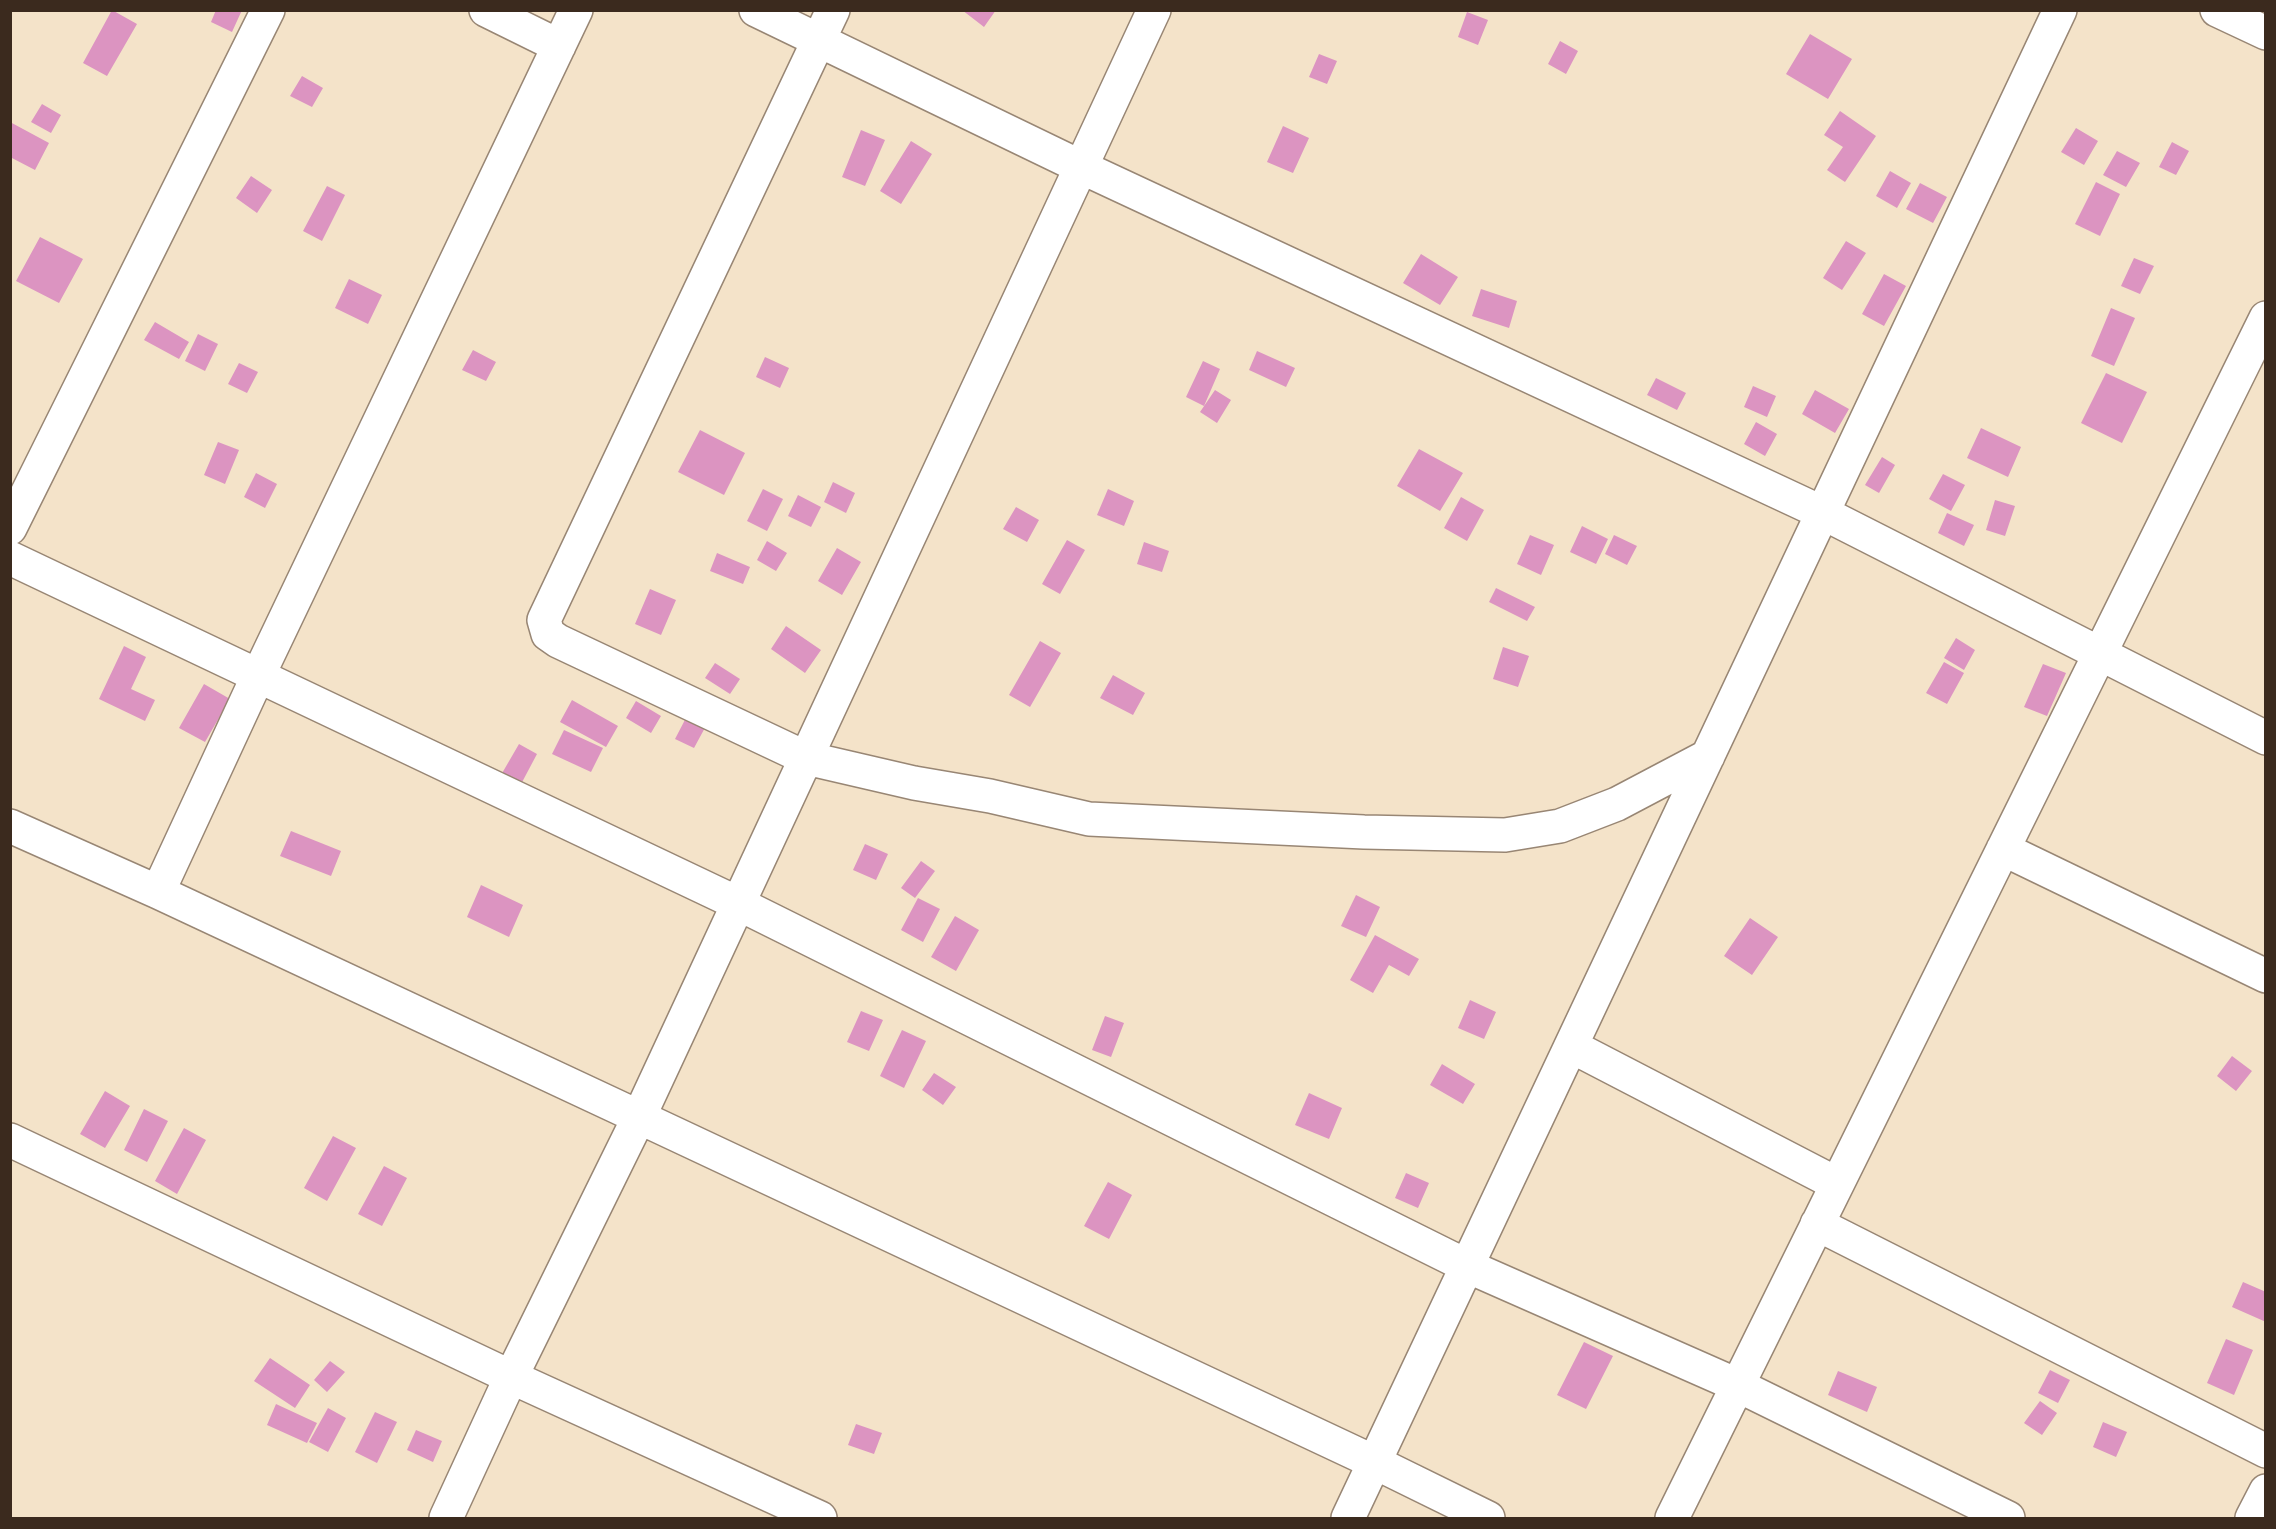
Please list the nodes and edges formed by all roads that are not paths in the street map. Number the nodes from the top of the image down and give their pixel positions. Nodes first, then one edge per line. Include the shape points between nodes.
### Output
1 (268, 10) edge
2 (486, 10) edge
3 (576, 10) edge
4 (756, 10) edge
5 (834, 10) edge
6 (1154, 10) edge
7 (2060, 10) edge
8 (2217, 10) edge
9 (2265, 33) edge
10 (819, 41) junction
11 (559, 46) junction
12 (1081, 167) junction
13 (2265, 318) edge
14 (1823, 513) junction
15 (10, 528) edge
16 (10, 558) edge
17 (2099, 653) junction
18 (258, 676) junction
19 (2265, 738) edge
20 (1708, 756) junction
21 (806, 758) junction
22 (10, 826) edge
23 (2003, 849) junction
24 (158, 892) junction
25 (737, 903) junction
26 (2265, 976) edge
27 (1571, 1046) junction
28 (639, 1117) junction
29 (10, 1140) edge
30 (1837, 1184) junction
31 (1817, 1224) junction
32 (1467, 1266) junction
33 (512, 1377) junction
34 (1737, 1385) junction
35 (2265, 1451) edge
36 (1374, 1462) junction
37 (2265, 1491) edge
38 (446, 1518) edge
39 (820, 1518) edge
40 (1348, 1518) edge
41 (1488, 1518) edge
42 (1672, 1518) edge
43 (2008, 1518) edge
44 (2252, 1518) edge

1 - 15 street
2 - 11 street
3 - 11 street
4 - 10 street
5 - 10 street
6 - 12 street
7 - 14 street
8 - 9 street
10 - 12 street
10 - 21 street via 544,620 548,634 558,641
11 - 18 street
12 - 14 street
12 - 21 street
13 - 17 street
14 - 17 street
14 - 20 street
16 - 18 street
17 - 19 street
17 - 23 street
18 - 24 street
18 - 25 street
20 - 21 street via 1589,815 1560,826 1505,835 1089,819
20 - 27 street
21 - 25 street
22 - 24 street
23 - 26 street
23 - 30 street
24 - 28 street
25 - 28 street
25 - 32 street
27 - 30 street
27 - 32 street
28 - 33 street
28 - 36 street
29 - 33 street
30 - 31 street
31 - 34 street
31 - 35 street
32 - 34 street
32 - 36 street
33 - 38 street
33 - 39 street
34 - 42 street
34 - 43 street
36 - 40 street
36 - 41 street
37 - 44 street

